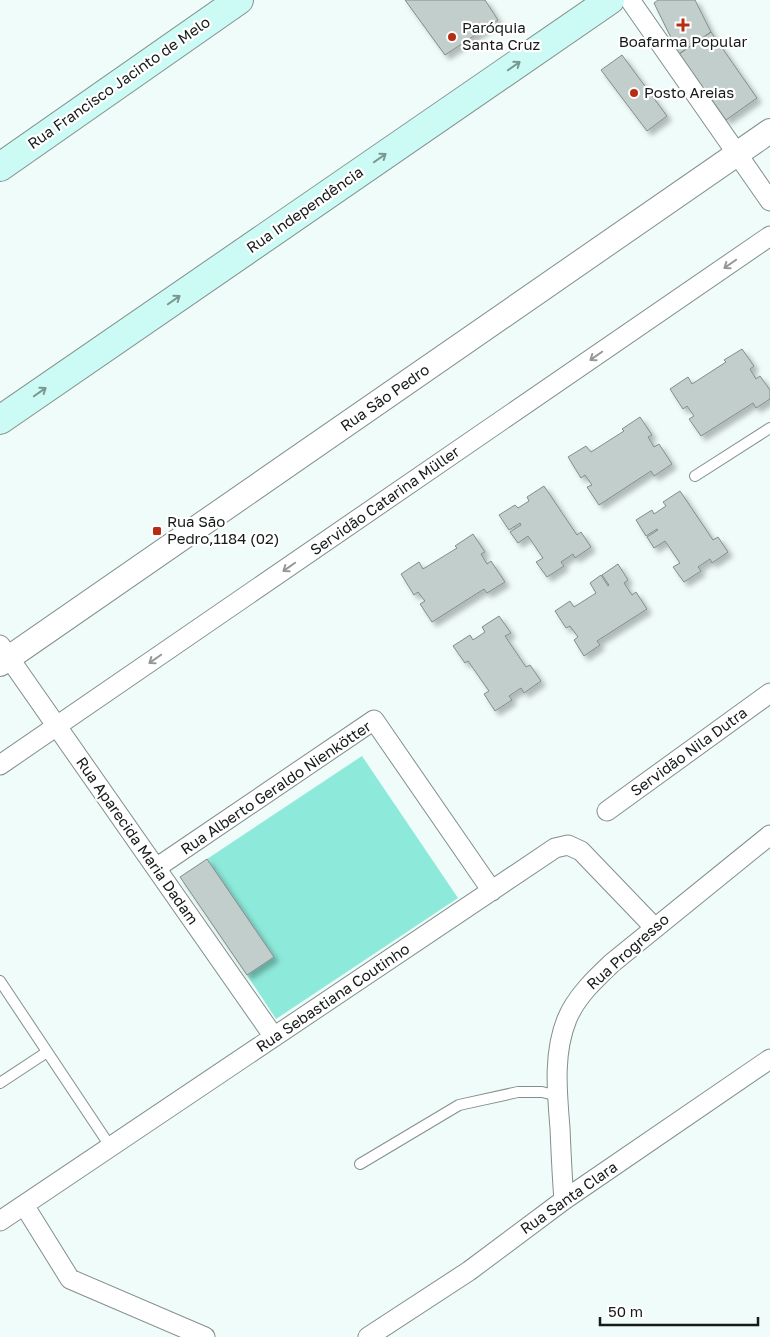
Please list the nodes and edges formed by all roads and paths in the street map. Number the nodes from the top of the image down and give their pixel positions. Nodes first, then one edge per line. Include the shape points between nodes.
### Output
1 (239, 0) edge
2 (610, 0) edge
3 (630, 0) edge
4 (770, 131) edge
5 (736, 154) junction
6 (0, 167) edge
7 (770, 201) edge
8 (770, 236) edge
9 (0, 420) edge
10 (770, 428) edge
11 (695, 476) dead end
12 (3, 656) edge
13 (770, 693) edge
14 (57, 726) junction
15 (0, 765) edge
16 (607, 811) dead end
17 (770, 835) edge
18 (156, 868) junction
19 (492, 891) junction
20 (654, 927) junction
21 (0, 981) edge
22 (274, 1037) junction
23 (47, 1052) junction
24 (770, 1059) edge
25 (0, 1083) edge
26 (558, 1096) junction
27 (110, 1146) junction
28 (360, 1164) dead end
29 (564, 1200) junction
30 (24, 1206) junction
31 (0, 1221) edge
32 (205, 1337) edge
33 (368, 1337) edge

1 - 6 main road, Rua Francisco Jacinto de Melo
9 -> 2 main road, Rua Independência
3 - 5 street
4 - 5 street, Rua São Pedro
5 - 7 street
5 - 12 street, Rua São Pedro
8 -> 14 street, Servidão Catarina Müller
10 - 11 lane
12 - 14 street, Rua Aparecida Maria Dadam
13 - 16 street, Servidão Nila Dutra
14 - 15 street, Servidão Catarina Müller
14 - 18 street, Rua Aparecida Maria Dadam
17 - 20 street, Rua Progresso
18 - 19 street, Rua Alberto Geraldo Nienkötter via 374,720
18 - 22 street, Rua Aparecida Maria Dadam
19 - 20 street, Rua Sebastiana Coutinho via 556,848 568,845 581,851
19 - 22 street, Rua Sebastiana Coutinho
20 - 26 street, Rua Progresso via 595,979 568,1017 561,1038
21 - 23 lane
22 - 27 street, Rua Sebastiana Coutinho
23 - 25 lane
23 - 27 lane
24 - 29 street, Rua Santa Clara
26 - 28 lane via 518,1092 459,1105
26 - 29 street, Rua Progresso
27 - 30 street, Rua Sebastiana Coutinho
29 - 33 street, Rua Santa Clara via 469,1271
30 - 31 street, Rua Sebastiana Coutinho
30 - 32 street via 70,1279

